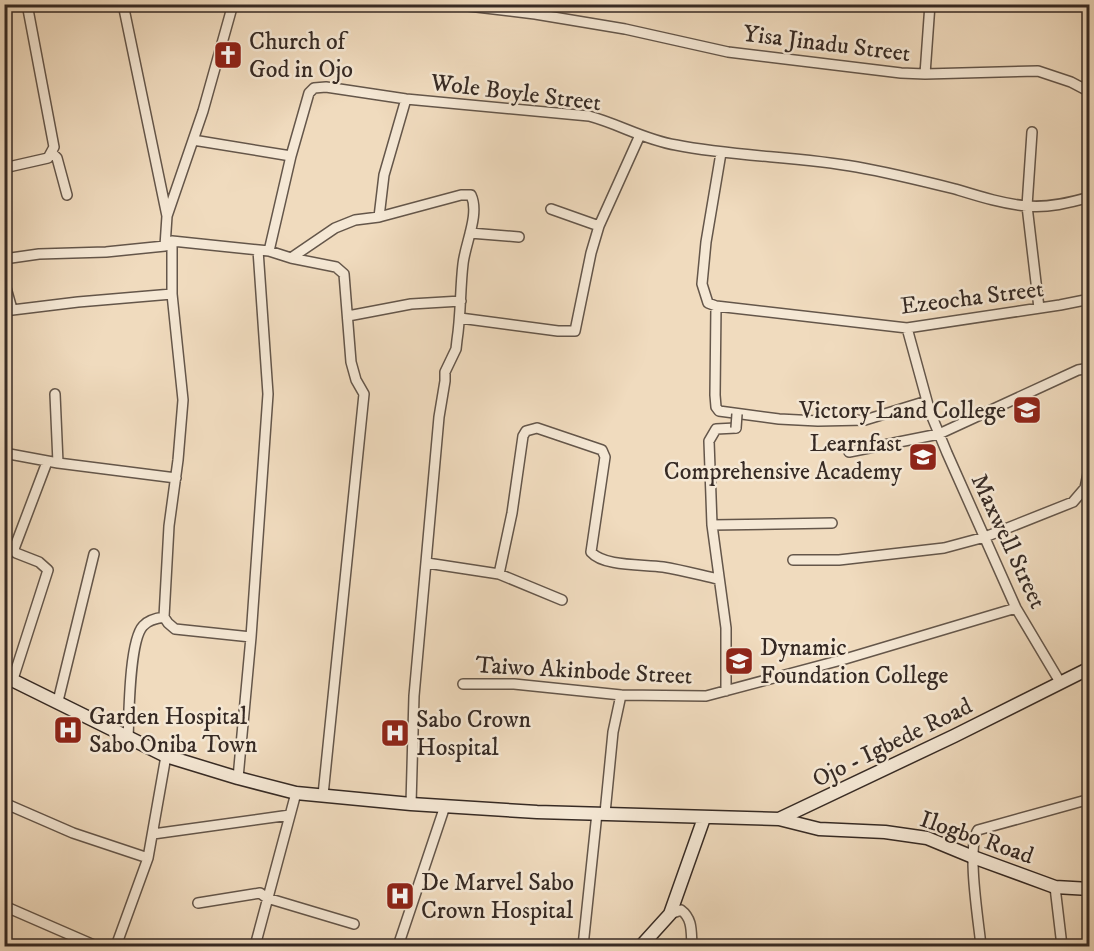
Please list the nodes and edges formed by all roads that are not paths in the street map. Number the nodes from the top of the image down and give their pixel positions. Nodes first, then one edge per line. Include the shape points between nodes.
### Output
1 (27, 4) edge
2 (123, 4) edge
3 (233, 4) edge
4 (451, 4) edge
5 (930, 4) edge
6 (535, 9) edge
7 (1089, 57) edge
8 (925, 74) junction
9 (1088, 92) edge
10 (406, 99) junction
11 (1032, 132) dead end
12 (640, 135) junction
13 (193, 141) junction
14 (52, 153) junction
15 (721, 153) junction
16 (291, 156) junction
17 (4, 168) edge
18 (67, 195) dead end
19 (1089, 197) edge
20 (1027, 206) junction
21 (551, 209) dead end
22 (167, 216) junction
23 (378, 217) junction
24 (599, 226) junction
25 (470, 233) junction
26 (519, 237) dead end
27 (168, 243) junction
28 (258, 250) junction
29 (270, 251) junction
30 (291, 258) junction
31 (4, 259) edge
32 (4, 281) edge
33 (172, 294) junction
34 (1089, 299) edge
35 (460, 301) junction
36 (716, 306) junction
37 (1039, 308) junction
38 (8, 310) edge
39 (348, 316) junction
40 (460, 318) junction
41 (907, 328) junction
42 (1089, 368) edge
43 (55, 394) dead end
44 (928, 405) junction
45 (738, 414) junction
46 (939, 434) junction
47 (849, 452) dead end
48 (4, 453) edge
49 (47, 462) junction
50 (58, 464) junction
51 (1089, 464) edge
52 (176, 478) junction
53 (832, 523) dead end
54 (712, 525) junction
55 (985, 537) junction
56 (94, 554) dead end
57 (793, 560) dead end
58 (427, 563) junction
59 (499, 574) junction
60 (718, 579) junction
61 (562, 600) dead end
62 (1016, 608) junction
63 (164, 617) junction
64 (251, 637) junction
65 (1089, 668) edge
66 (9, 678) edge
67 (1060, 682) junction
68 (463, 684) dead end
69 (726, 691) junction
70 (621, 695) junction
71 (58, 701) junction
72 (128, 739) junction
73 (166, 756) junction
74 (238, 778) junction
75 (296, 793) junction
76 (323, 795) junction
77 (1089, 799) edge
78 (4, 803) edge
79 (411, 804) junction
80 (445, 806) junction
81 (601, 813) junction
82 (290, 815) junction
83 (704, 818) junction
84 (779, 819) junction
85 (153, 834) junction
86 (973, 857) junction
87 (148, 858) junction
88 (1055, 887) junction
89 (1089, 889) edge
90 (267, 898) junction
91 (198, 903) dead end
92 (4, 906) edge
93 (670, 914) junction
94 (354, 924) dead end
95 (96, 946) edge
96 (116, 946) edge
97 (255, 946) edge
98 (398, 946) edge
99 (583, 946) edge
100 (641, 946) edge
101 (692, 946) edge
102 (981, 946) edge
103 (1062, 946) edge

1 - 14 street
2 - 22 street
3 - 13 street
4 - 6 street, Yisa Jinadu Street
5 - 8 street
6 - 8 street, Yisa Jinadu Street via 728,52
7 - 9 street
8 - 9 street, Yisa Jinadu Street via 1038,71
10 - 12 street, Wole Boyle Street via 590,116
10 - 16 street, Wole Boyle Street via 314,88 309,93
10 - 23 street via 384,175
11 - 20 street
12 - 15 street, Wole Boyle Street
12 - 24 street
13 - 16 street
13 - 22 street
14 - 17 street via 48,158
14 - 18 street via 57,158
15 - 20 street, Wole Boyle Street via 848,165
15 - 36 street via 702,284 708,303
16 - 29 street, Wole Boyle Street
19 - 20 street, Wole Boyle Street via 1068,204
20 - 37 street
21 - 24 street
22 - 27 street
23 - 25 street via 471,195 474,202
23 - 30 street via 335,228
24 - 40 street via 575,331
25 - 26 street
25 - 35 street
27 - 28 street
27 - 31 street
27 - 33 street
28 - 29 street
28 - 64 street via 268,394
29 - 30 street
30 - 39 street via 341,269
32 - 38 street
33 - 38 street
33 - 52 street via 183,400
34 - 37 street, Ezeocha Street
35 - 39 street via 411,304
35 - 40 street
36 - 41 street, Ezeocha Street
36 - 45 street via 716,407
37 - 41 street, Ezeocha Street
39 - 76 street via 351,362 363,402
40 - 58 street via 439,417
41 - 44 street, Maxwell Street
42 - 46 street
43 - 50 street
44 - 45 street via 865,420 818,421
44 - 46 street, Maxwell Street
45 - 54 street, bridge via 736,428 716,429 709,441
46 - 47 street
46 - 55 street, Maxwell Street
48 - 49 street
49 - 50 street
49 - 66 street via 14,549 47,567 48,572
50 - 52 street
51 - 55 street via 1085,488 1073,502
52 - 63 street
53 - 54 street
54 - 60 street
55 - 57 street via 944,548 839,560
55 - 62 street, Maxwell Street
56 - 71 street
58 - 59 street
58 - 79 street via 414,696
59 - 60 street via 523,436 537,428 602,450 605,457 591,552 594,556
59 - 61 street
60 - 69 street via 726,628
62 - 67 street, Maxwell Street
62 - 69 street, Taiwo Akinbode Street
63 - 64 street via 175,629
63 - 72 street via 147,622 138,635 130,674
64 - 74 street
65 - 67 main road, Ojo - Igbede Road
66 - 71 main road, Ojo - Igbede Road
67 - 84 main road, Ojo - Igbede Road
68 - 70 street, Taiwo Akinbode Street via 514,684
69 - 70 street, Taiwo Akinbode Street via 706,696
70 - 81 street
71 - 72 main road, Ojo - Igbede Road
72 - 73 main road, Ojo - Igbede Road
73 - 74 main road, Ojo - Igbede Road
73 - 85 street
74 - 75 main road, Ojo - Igbede Road
75 - 76 main road, Ojo - Igbede Road
75 - 82 street
76 - 79 main road, Ojo - Igbede Road
77 - 86 street via 978,830
78 - 87 street via 73,833
79 - 80 main road, Ojo - Igbede Road
80 - 81 main road, Ojo - Igbede Road
80 - 98 street
81 - 83 main road, Ojo - Igbede Road
81 - 99 street
82 - 85 street
82 - 90 street
83 - 84 main road, Ojo - Igbede Road
83 - 93 main road
84 - 86 main road, Ilogbo Road via 819,829 927,838
85 - 87 street
86 - 88 main road, Ilogbo Road
86 - 102 street
87 - 96 street
88 - 89 main road, Ilogbo Road
88 - 103 street
90 - 91 street via 260,893
90 - 94 street
90 - 97 street
92 - 95 street
93 - 100 main road
93 - 101 street via 681,910 688,915

